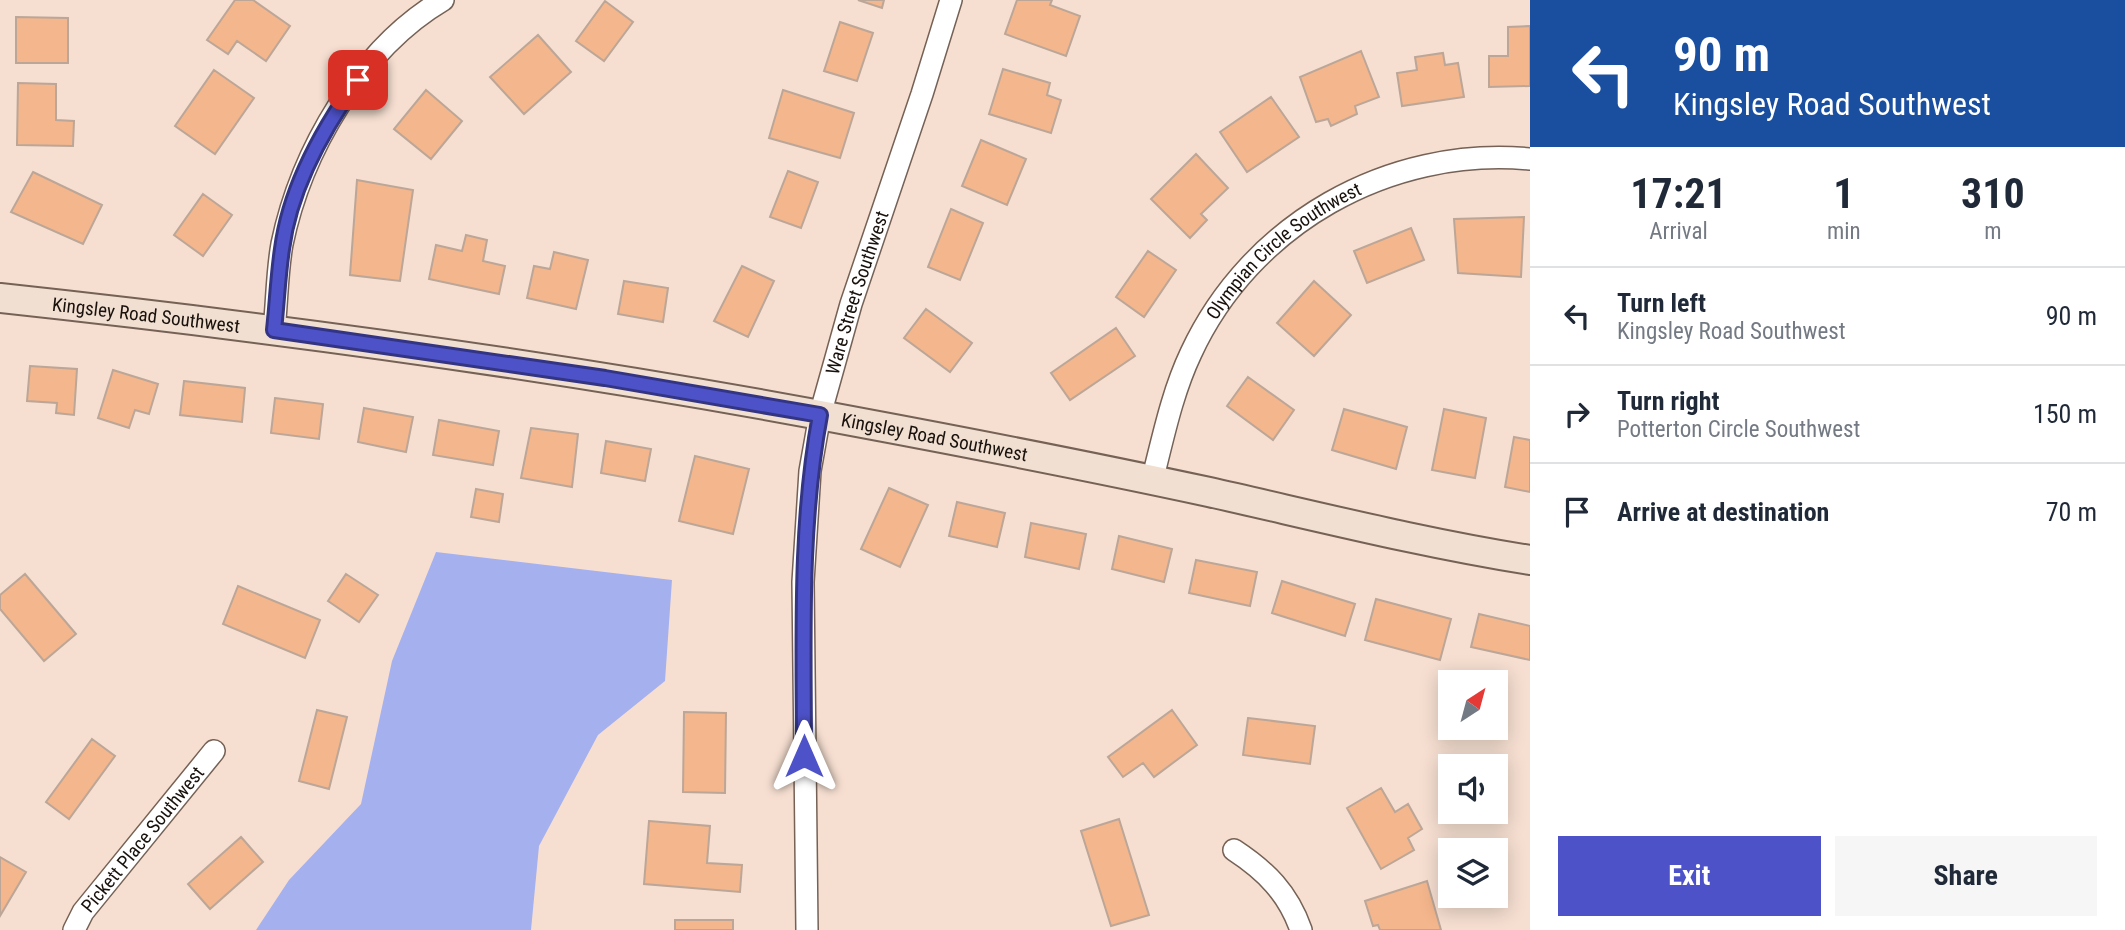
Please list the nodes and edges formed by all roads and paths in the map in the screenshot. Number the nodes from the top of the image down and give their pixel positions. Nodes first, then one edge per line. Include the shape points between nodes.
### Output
1 (443, 0) edge
2 (951, 0) edge
3 (1530, 159) edge
4 (0, 298) edge
5 (274, 330) junction
6 (820, 415) junction
7 (1152, 481) junction
8 (1530, 561) edge
9 (214, 751) dead end
10 (1234, 850) dead end
11 (74, 930) edge
12 (807, 930) edge
13 (1301, 930) edge

1 - 5 street via 400,32 370,64 312,152 292,202 282,247
2 - 6 street, Ware Street Southwest via 851,304
3 - 7 street, Olympian Circle Southwest via 1467,158 1380,178 1302,218 1267,247 1210,316 1190,355
4 - 5 street, Kingsley Road Southwest
5 - 6 street, Kingsley Road Southwest
6 - 7 street, Kingsley Road Southwest
6 - 12 street, Ware Street Southwest via 810,471 803,582
7 - 8 street, Kingsley Road Southwest
9 - 11 street, Pickett Place Southwest via 83,912
10 - 13 street via 1280,887

